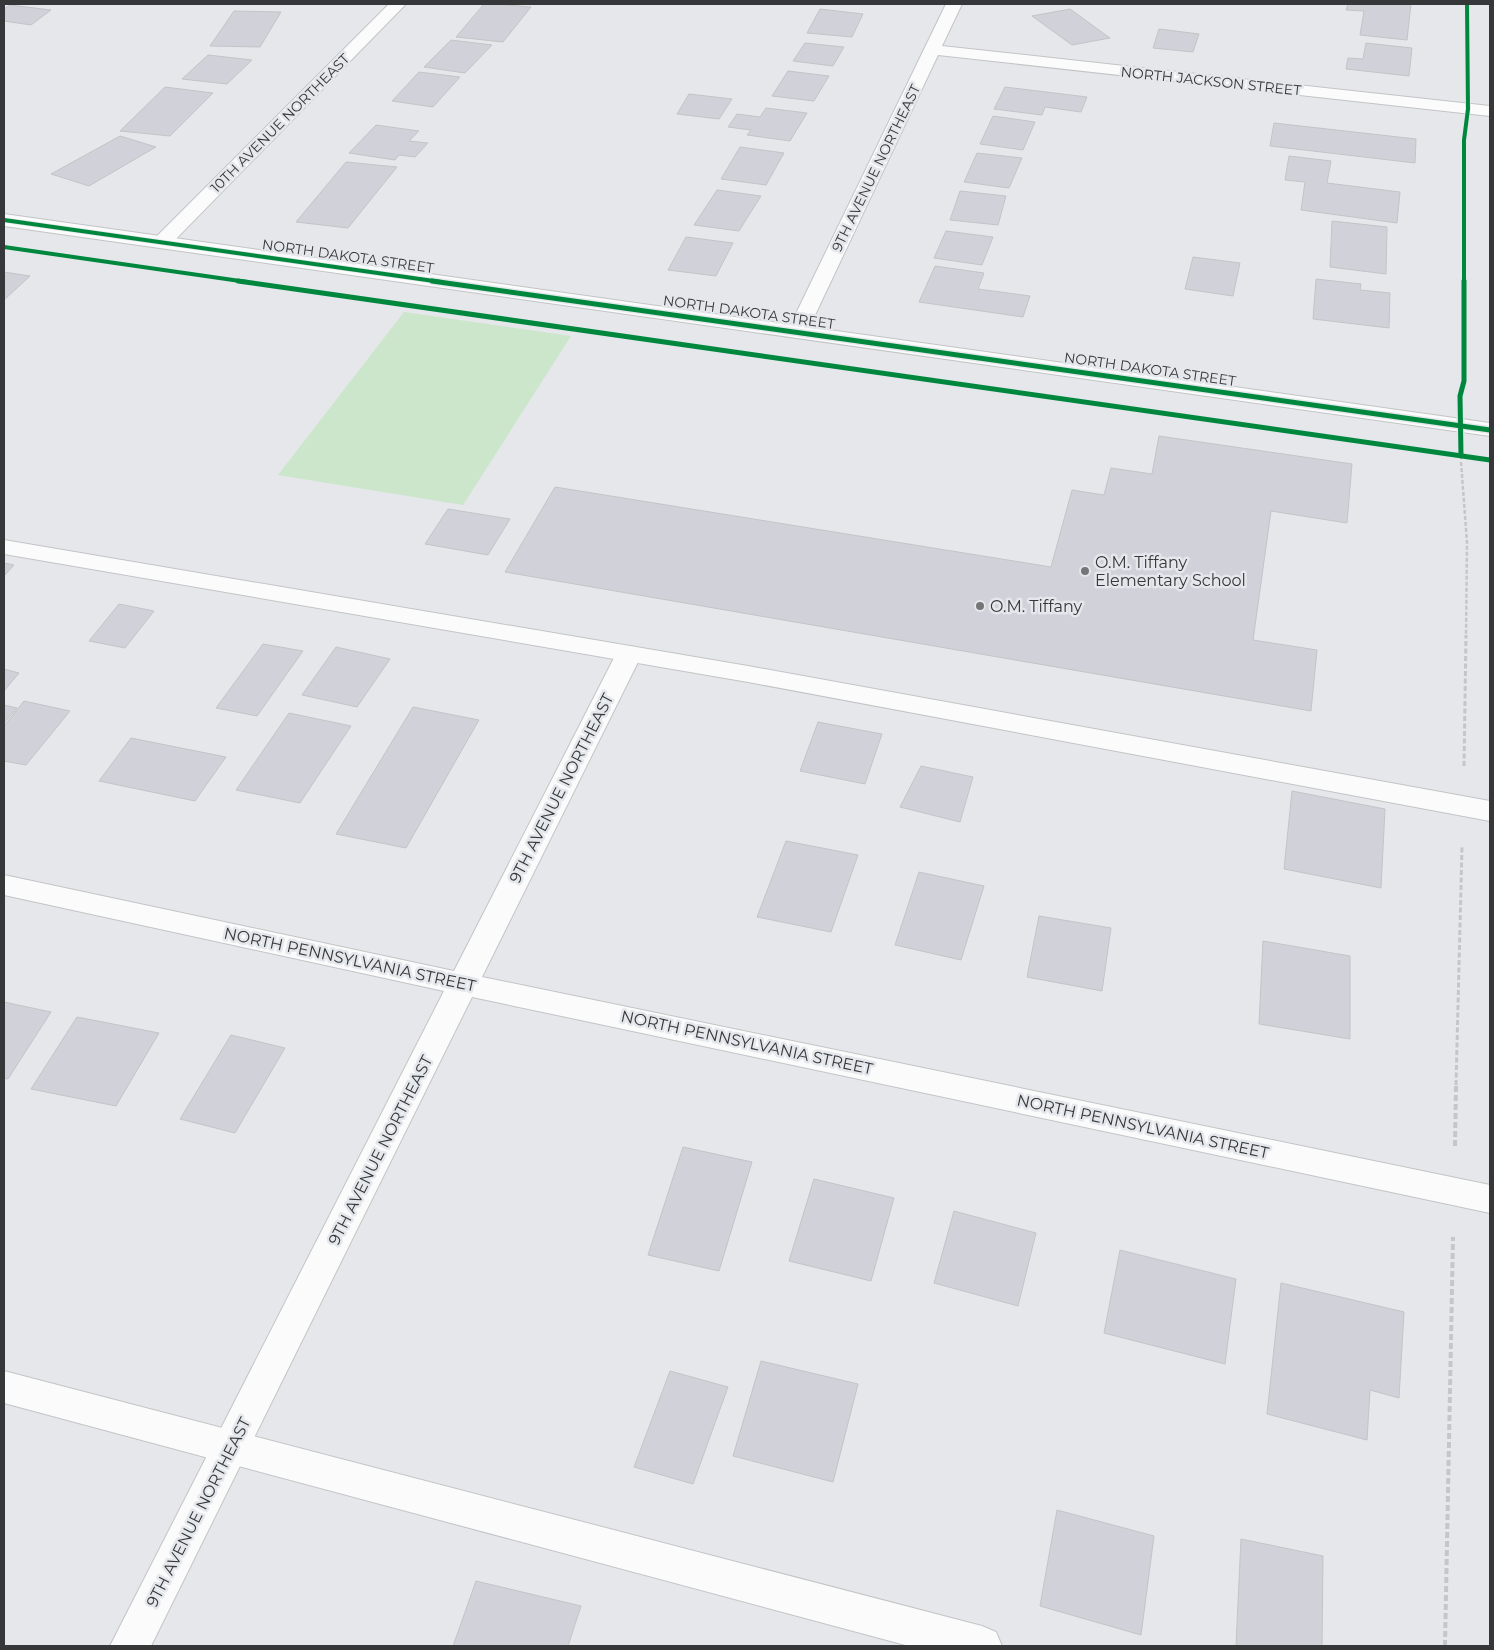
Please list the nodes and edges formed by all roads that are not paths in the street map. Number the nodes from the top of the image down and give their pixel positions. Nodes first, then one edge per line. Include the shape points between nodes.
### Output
1 (398, 4) edge
2 (954, 4) edge
3 (932, 50) junction
4 (1490, 111) edge
5 (4, 220) edge
6 (162, 242) junction
7 (797, 332) junction
8 (1490, 430) edge
9 (4, 547) edge
10 (629, 654) junction
11 (1490, 811) edge
12 (4, 885) edge
13 (463, 984) junction
14 (1490, 1199) edge
15 (4, 1387) edge
16 (230, 1448) junction
17 (130, 1646) edge
18 (982, 1646) edge

1 - 6 street, 10TH AVENUE NORTHEAST
2 - 3 street, 9TH AVENUE NORTHEAST
3 - 4 street, NORTH JACKSON STREET
3 - 7 street, 9TH AVENUE NORTHEAST
5 - 6 street, NORTH DAKOTA STREET
6 - 7 street, NORTH DAKOTA STREET
7 - 8 street, NORTH DAKOTA STREET
9 - 10 street
10 - 11 street
10 - 13 street, 9TH AVENUE NORTHEAST
12 - 13 street, NORTH PENNSYLVANIA STREET
13 - 14 street, NORTH PENNSYLVANIA STREET
13 - 16 street, 9TH AVENUE NORTHEAST
15 - 16 street
16 - 17 street, 9TH AVENUE NORTHEAST
16 - 18 street

